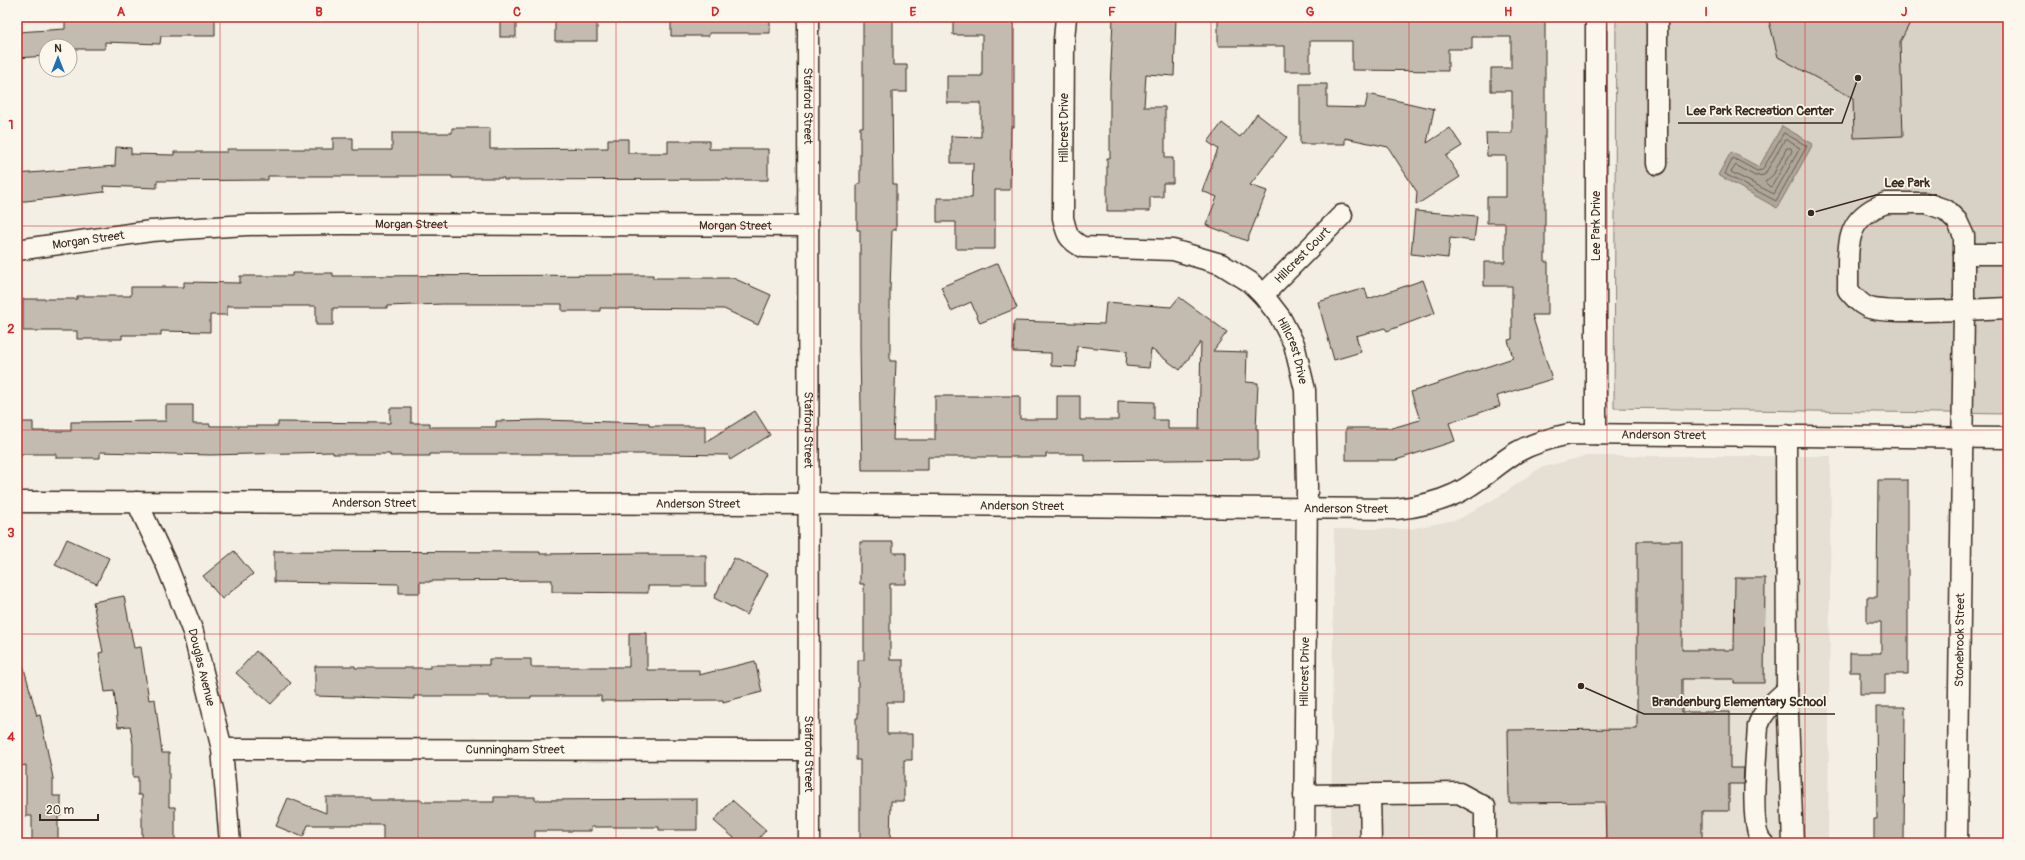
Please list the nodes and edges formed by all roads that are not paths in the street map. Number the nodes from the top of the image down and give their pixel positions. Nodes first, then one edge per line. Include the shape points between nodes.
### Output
1 (808, 17) edge
2 (1066, 17) edge
3 (1596, 17) edge
4 (1657, 17) edge
5 (1657, 164) dead end
6 (1342, 215) dead end
7 (808, 226) junction
8 (17, 250) edge
9 (1964, 254) junction
10 (2008, 254) edge
11 (1263, 296) junction
12 (2008, 308) edge
13 (1964, 310) junction
14 (1596, 434) junction
15 (1786, 435) junction
16 (1961, 437) junction
17 (2008, 438) edge
18 (17, 502) edge
19 (137, 502) junction
20 (807, 504) junction
21 (1307, 508) junction
22 (1787, 690) junction
23 (222, 749) junction
24 (809, 750) junction
25 (1370, 794) junction
26 (1304, 795) junction
27 (230, 843) edge
28 (809, 843) edge
29 (1304, 843) edge
30 (1371, 843) edge
31 (1485, 843) edge
32 (1763, 843) edge
33 (1793, 843) edge
34 (1957, 843) edge

1 - 7 street, Stafford Street
2 - 11 street, Hillcrest Drive via 1064,218 1071,241 1082,247 1173,250 1194,255 1221,264 1250,282
3 - 14 street, Lee Park Drive
4 - 5 street
6 - 11 street, Hillcrest Court
7 - 8 street, Morgan Street via 246,225 151,231
7 - 20 street, Stafford Street
9 - 10 street
9 - 13 street
9 - 13 street via 1964,236 1957,221 1946,210 1926,203 1886,203 1873,208 1859,221 1849,236 1848,290 1857,301 1868,308 1882,310
11 - 21 street, Hillcrest Drive via 1280,318 1294,344 1306,390
12 - 13 street
13 - 16 street, Stonebrook Street
14 - 15 street, Anderson Street
14 - 21 street, Anderson Street via 1569,434 1533,445 1516,453 1456,494 1419,506 1396,509
15 - 16 street, Anderson Street
15 - 22 street
16 - 17 street, Anderson Street
16 - 34 street, Stonebrook Street
18 - 19 street, Anderson Street
19 - 20 street, Anderson Street
19 - 23 street, Douglas Avenue via 167,566 193,632
20 - 21 street, Anderson Street
20 - 24 street, Stafford Street
21 - 26 street, Hillcrest Drive
22 - 32 street via 1761,717 1758,726 1754,810 1757,832
22 - 33 street
23 - 24 street, Cunningham Street
23 - 27 street, Douglas Avenue
24 - 28 street, Stafford Street
25 - 26 street
25 - 30 street
25 - 31 street via 1459,793 1485,807
26 - 29 street, Hillcrest Drive

